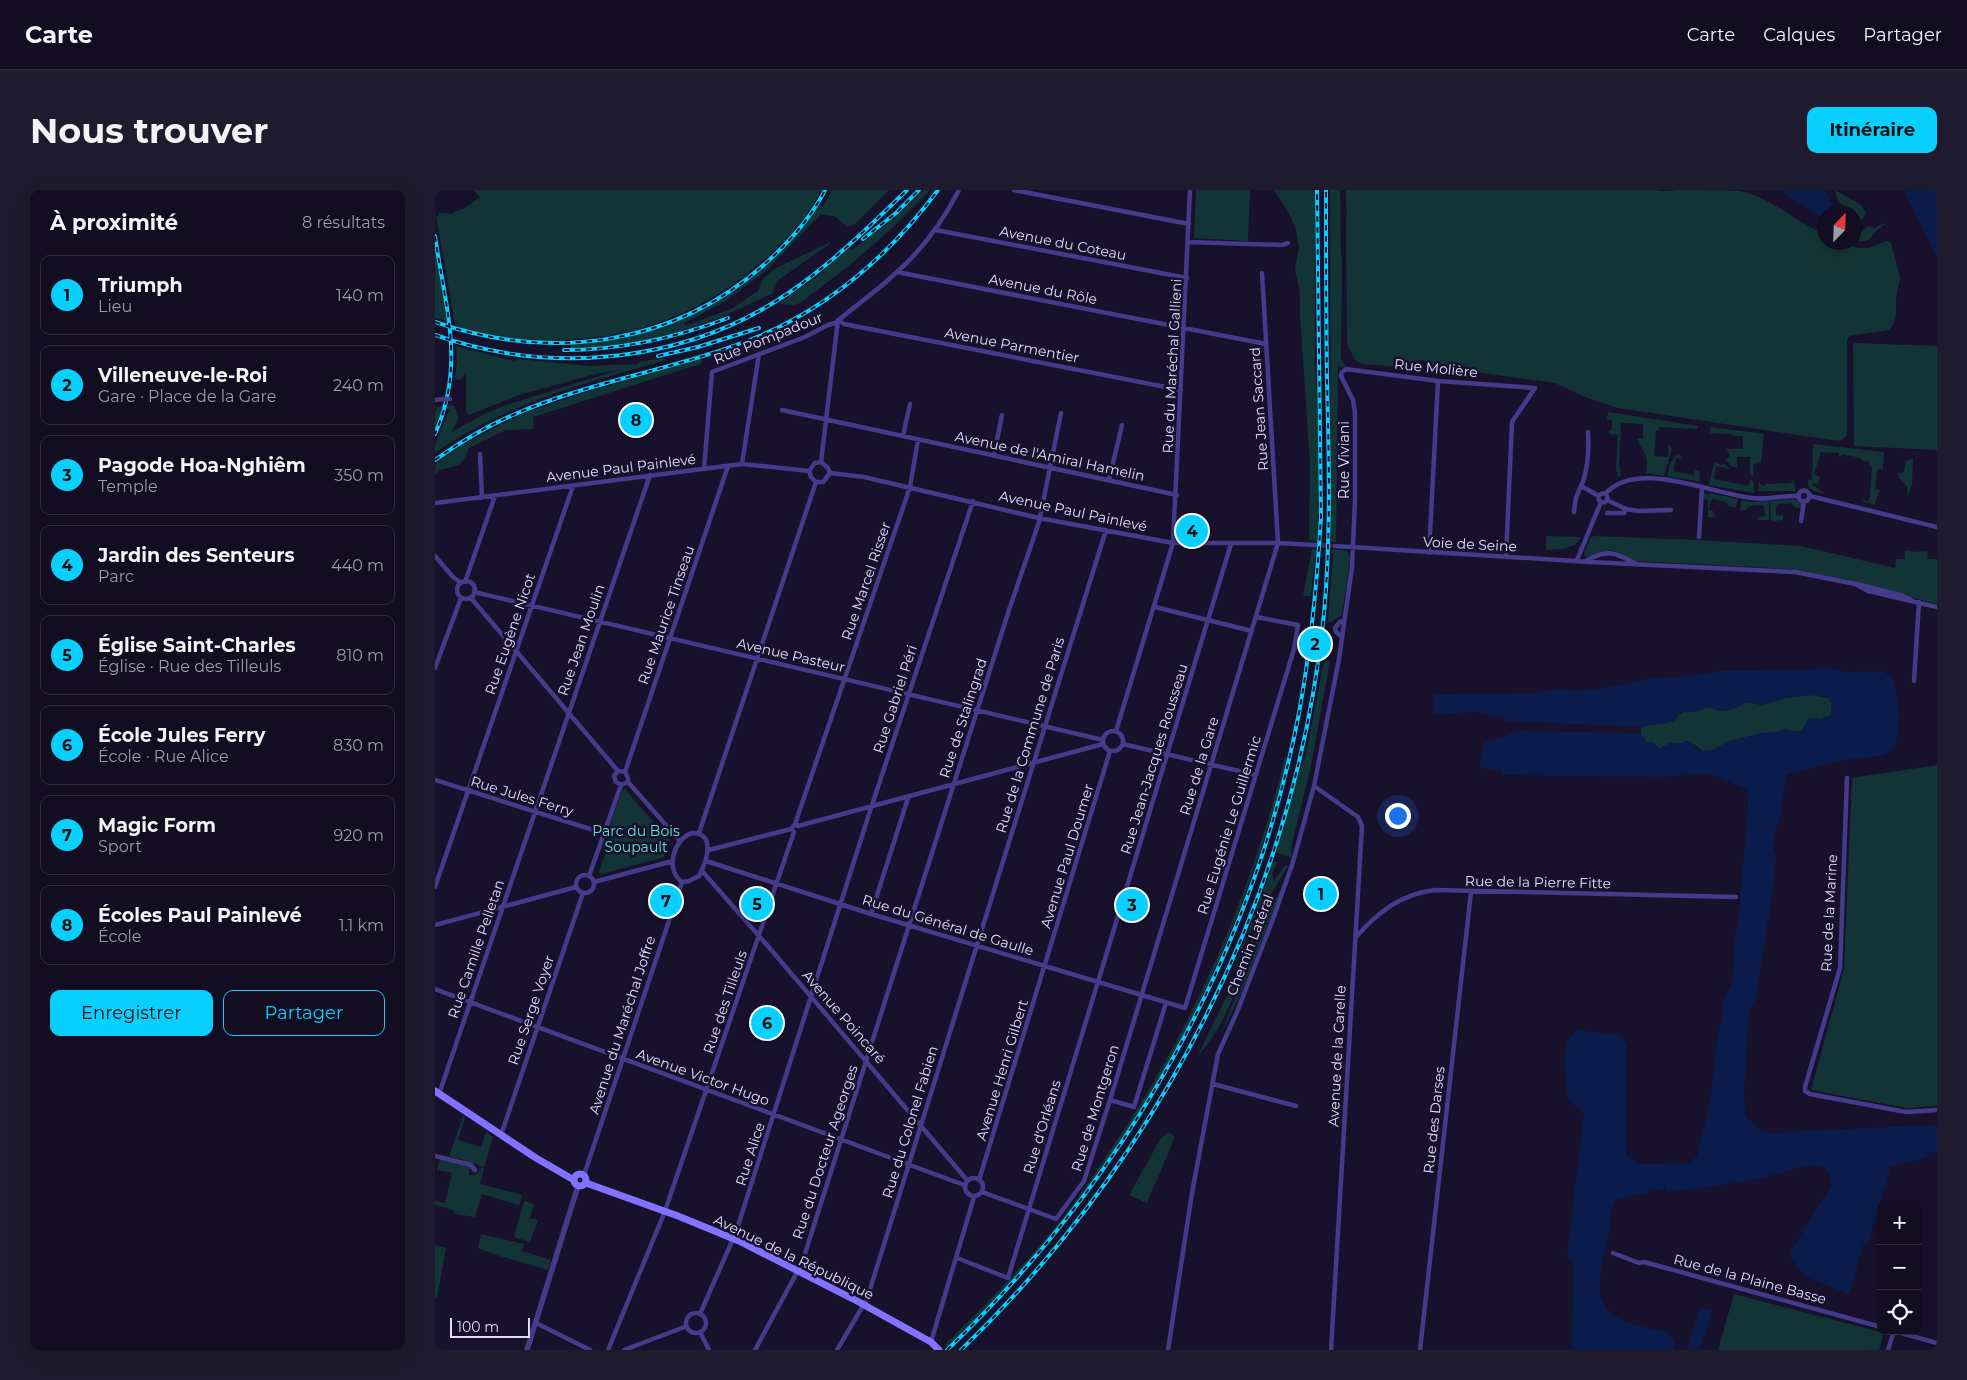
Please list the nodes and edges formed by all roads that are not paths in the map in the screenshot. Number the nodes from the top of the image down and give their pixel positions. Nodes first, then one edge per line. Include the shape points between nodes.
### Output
1 (959, 190) edge
2 (1014, 190) edge
3 (1190, 190) edge
4 (1189, 224) junction
5 (935, 230) junction
6 (1188, 242) junction
7 (1287, 243) dead end
8 (897, 272) junction
9 (1262, 273) dead end
10 (1187, 278) junction
11 (838, 320) junction
12 (1185, 328) junction
13 (1266, 344) junction
14 (759, 354) junction
15 (1341, 376) joint
16 (1438, 381) junction
17 (1181, 390) junction
18 (453, 399) dead end
19 (435, 400) edge
20 (911, 404) dead end
21 (782, 410) dead end
22 (1061, 413) dead end
23 (1002, 415) dead end
24 (827, 419) junction
25 (1122, 426) dead end
26 (1588, 432) dead end
27 (903, 436) junction
28 (918, 440) junction
29 (480, 454) dead end
30 (994, 455) junction
31 (821, 462) junction
32 (742, 464) junction
33 (728, 466) junction
34 (1049, 467) junction
35 (704, 469) junction
36 (809, 471) junction
37 (829, 473) junction
38 (650, 476) junction
39 (1109, 480) junction
40 (816, 482) junction
41 (573, 486) junction
42 (1581, 486) junction
43 (910, 487) junction
44 (1702, 488) junction
45 (1605, 494) junction
46 (1177, 495) junction
47 (495, 496) junction
48 (1599, 496) junction
49 (1799, 496) junction
50 (1810, 496) junction
51 (482, 498) junction
52 (1607, 500) junction
53 (973, 501) junction
54 (1804, 501) junction
55 (1601, 502) junction
56 (435, 503) edge
57 (1626, 509) junction
58 (1671, 510) dead end
59 (1574, 512) dead end
60 (1607, 512) dead end
61 (1039, 518) junction
62 (1801, 521) dead end
63 (1937, 527) edge
64 (1106, 530) junction
65 (1699, 537) dead end
66 (1173, 543) junction
67 (1278, 543) junction
68 (1231, 544) junction
69 (1315, 545) tunnel mouth
70 (1335, 546) tunnel mouth
71 (1354, 546) junction
72 (1429, 553) junction
73 (435, 556) edge
74 (1506, 557) junction
75 (1577, 560) junction
76 (1586, 561) junction
77 (1637, 564) junction
78 (463, 582) junction
79 (475, 592) junction
80 (461, 598) junction
81 (471, 598) junction
82 (1919, 602) junction
83 (532, 606) junction
84 (1155, 606) junction
85 (1937, 607) edge
86 (1256, 618) junction
87 (1208, 620) junction
88 (1344, 621) junction
89 (599, 622) junction
90 (1252, 632) junction
91 (1342, 637) junction
92 (670, 639) junction
93 (515, 652) junction
94 (757, 658) junction
95 (435, 668) edge
96 (844, 679) junction
97 (1914, 681) dead end
98 (908, 694) junction
99 (978, 710) junction
100 (568, 713) junction
101 (1045, 726) junction
102 (1116, 731) junction
103 (1103, 742) junction
104 (1123, 744) junction
105 (1110, 752) junction
106 (1167, 754) junction
107 (1033, 763) junction
108 (1211, 765) junction
109 (618, 771) junction
110 (625, 772) junction
111 (1256, 775) junction
112 (1847, 778) dead end
113 (435, 780) edge
114 (628, 782) junction
115 (954, 784) junction
116 (621, 785) junction
117 (1314, 786) junction
118 (468, 791) junction
119 (908, 798) junction
120 (871, 808) junction
121 (535, 812) junction
122 (797, 825) junction
123 (792, 830) junction
124 (603, 832) junction
125 (699, 833) junction
126 (680, 841) junction
127 (709, 850) junction
128 (673, 860) junction
129 (706, 861) junction
130 (702, 871) junction
131 (589, 876) junction
132 (594, 882) junction
133 (682, 882) junction
134 (776, 885) junction
135 (435, 887) edge
136 (577, 887) junction
137 (1471, 892) junction
138 (583, 893) junction
139 (1736, 897) dead end
140 (841, 904) junction
141 (502, 906) junction
142 (871, 914) junction
143 (435, 925) edge
144 (908, 925) junction
145 (759, 935) junction
146 (1356, 937) junction
147 (975, 946) junction
148 (1045, 966) junction
149 (1098, 982) junction
150 (435, 989) edge
151 (1142, 996) junction
152 (812, 997) junction
153 (471, 1002) junction
154 (1166, 1003) junction
155 (1185, 1008) joint
156 (538, 1027) junction
157 (623, 1059) junction
158 (866, 1060) junction
159 (1213, 1084) junction
160 (707, 1090) junction
161 (437, 1092) edge
162 (1110, 1100) junction
163 (1296, 1106) dead end
164 (1937, 1110) edge
165 (774, 1114) junction
166 (921, 1124) junction
167 (501, 1135) junction
168 (841, 1139) junction
169 (435, 1156) edge
170 (909, 1164) junction
171 (475, 1170) dead end
172 (584, 1175) junction
173 (967, 1180) junction
174 (979, 1180) junction
175 (579, 1183) junction
176 (964, 1185) junction
177 (982, 1192) junction
178 (974, 1197) junction
179 (1029, 1209) junction
180 (665, 1211) junction
181 (734, 1238) junction
182 (1613, 1253) dead end
183 (957, 1258) junction
184 (798, 1270) junction
185 (864, 1305) junction
186 (700, 1314) junction
187 (536, 1323) junction
188 (687, 1326) junction
189 (1877, 1326) edge
190 (700, 1332) junction
191 (1893, 1335) edge
192 (1908, 1335) edge
193 (931, 1342) junction
194 (1937, 1343) edge
195 (527, 1350) edge
196 (591, 1350) edge
197 (608, 1350) edge
198 (625, 1350) edge
199 (709, 1350) edge
200 (755, 1350) edge
201 (837, 1350) edge
202 (939, 1350) edge
203 (1168, 1350) edge
204 (1331, 1350) edge
205 (1420, 1350) edge
206 (1888, 1350) edge

1 - 5 street, Rue Pompadour
2 - 4 street
3 - 4 street, Rue du Maréchal Gallieni
4 - 6 street, Rue du Maréchal Gallieni
5 - 8 street, Rue Pompadour
5 - 10 street, Avenue du Coteau
6 - 7 street
6 - 10 street, Rue du Maréchal Gallieni
8 - 11 street, Rue Pompadour
8 - 12 street, Avenue du Rôle
9 - 13 street, Rue Jean Saccard
10 - 12 street, Rue du Maréchal Gallieni
11 - 14 street, Rue Pompadour via 805,337
11 - 17 street, Avenue Parmentier via 854,326
11 - 24 street
12 - 13 street, Avenue du Rôle
12 - 17 street, Rue du Maréchal Gallieni
13 - 67 street, Rue Jean Saccard
14 - 32 street
14 - 35 street, Rue Pompadour via 712,372
15 - 16 street, Rue Molière via 1346,369
15 - 71 street, Rue Viviani via 1353,400 1355,413
16 - 72 street
16 - 74 street, Rue Molière via 1535,388 1512,422
17 - 46 street, Rue du Maréchal Gallieni
18 - 19 street, bridge
20 - 27 street
21 - 24 street, Avenue de l'Amiral Hamelin
22 - 34 street, Rue de Stalingrad
23 - 30 street
24 - 27 street, Avenue de l'Amiral Hamelin
24 - 31 street
25 - 39 street
26 - 42 street via 1589,453
27 - 28 street, Avenue de l'Amiral Hamelin
28 - 30 street, Avenue de l'Amiral Hamelin
28 - 43 street, Rue Marcel Risser
29 - 51 street
30 - 34 street, Avenue de l'Amiral Hamelin
31 - 36 street via 815,463
31 - 37 street
32 - 33 street, Avenue Paul Painlevé
32 - 36 street, Avenue Paul Painlevé
33 - 35 street, Avenue Paul Painlevé
33 - 92 street, Rue Maurice Tinseau
34 - 39 street, Avenue de l'Amiral Hamelin
34 - 61 street, Rue de Stalingrad
35 - 38 street, Avenue Paul Painlevé
36 - 40 street
37 - 40 street via 823,482
37 - 43 street, Avenue Paul Painlevé
38 - 41 street, Avenue Paul Painlevé
38 - 89 street, Rue Jean Moulin
39 - 46 street, Avenue de l'Amiral Hamelin
40 - 94 street
41 - 47 street, Avenue Paul Painlevé
41 - 83 street, Rue Eugène Nicot
42 - 48 street
42 - 59 street via 1575,497
43 - 53 street, Avenue Paul Painlevé
43 - 96 street, Rue Marcel Risser
44 - 45 street via 1637,477 1617,484
44 - 49 street via 1752,498
44 - 65 street
45 - 48 street
45 - 52 street
46 - 66 street, Rue du Maréchal Gallieni
47 - 51 street, Avenue Paul Painlevé
47 - 78 street
48 - 55 street
49 - 50 street via 1805,490
49 - 54 street
50 - 54 street
50 - 63 street
51 - 56 street, Avenue Paul Painlevé
52 - 55 street
52 - 57 street
53 - 61 street, Avenue Paul Painlevé
53 - 98 street, Rue Gabriel Péri
54 - 62 street
55 - 75 street
57 - 58 street
57 - 60 street via 1624,513
61 - 64 street, Avenue Paul Painlevé
61 - 99 street, Rue de Stalingrad
64 - 66 street, Avenue Paul Painlevé
64 - 101 street, Rue de la Commune de Paris
66 - 68 street, Avenue Paul Painlevé
66 - 84 street
67 - 68 street, Avenue Paul Painlevé
67 - 69 street, Avenue Paul Painlevé
67 - 86 street, Rue de la Gare
68 - 87 street, Rue Jean-Jacques Rousseau
70 - 71 street
71 - 72 street, Voie de Seine
71 - 88 street, Chemin Latéral
72 - 74 street, Voie de Seine
73 - 78 street via 453,577
74 - 75 street, Voie de Seine
75 - 76 street, Voie de Seine
76 - 77 street, Voie de Seine
76 - 77 street, Voie de Seine via 1608,552
77 - 82 street, Voie de Seine via 1795,572
78 - 79 street via 472,584
78 - 80 street via 457,591
79 - 81 street
79 - 83 street, Avenue Pasteur
80 - 81 street
80 - 95 street
81 - 93 street
82 - 85 street, Voie de Seine
82 - 97 street
83 - 89 street, Avenue Pasteur
83 - 93 street, Rue Eugène Nicot
84 - 87 street
84 - 102 street
86 - 90 street, Rue de la Gare
86 - 111 street, Rue Eugénie Le Guillermic via 1298,625
87 - 90 street
87 - 106 street, Rue Jean-Jacques Rousseau
88 - 91 street, Chemin Latéral
88 - 91 street via 1335,628
89 - 92 street, Avenue Pasteur
89 - 100 street, Rue Jean Moulin
90 - 108 street, Rue de la Gare
91 - 117 street, Chemin Latéral
92 - 94 street, Avenue Pasteur
92 - 110 street, Rue Maurice Tinseau
93 - 100 street
93 - 118 street, Rue Eugène Nicot
94 - 96 street, Avenue Pasteur
94 - 125 street
96 - 98 street, Avenue Pasteur
96 - 122 street, Rue Marcel Risser
98 - 99 street, Avenue Pasteur
98 - 120 street, Rue Gabriel Péri
99 - 101 street, Avenue Pasteur
99 - 115 street, Rue de Stalingrad
100 - 109 street
100 - 121 street, Rue Jean Moulin
101 - 103 street, Avenue Pasteur
101 - 107 street, Rue de la Commune de Paris
102 - 103 street via 1106,734
102 - 104 street via 1121,735
103 - 105 street
103 - 107 street
104 - 105 street via 1117,751
104 - 106 street
105 - 148 street, Avenue Paul Doumer
106 - 108 street
106 - 149 street, Rue Jean-Jacques Rousseau
107 - 115 street
107 - 147 street, Rue de la Commune de Paris
108 - 111 street
108 - 151 street, Rue de la Gare
109 - 110 street
109 - 116 street via 614,779
110 - 114 street
111 - 155 street, Rue Eugénie Le Guillermic
112 - 164 street, Rue de la Marine via 1839,968 1805,1092 1906,1112
113 - 118 street, Rue Jules Ferry
114 - 116 street
114 - 126 street
115 - 119 street
115 - 144 street, Rue de Stalingrad
116 - 124 street
117 - 146 street, Avenue de la Carelle via 1358,817 1361,824
117 - 159 street, Chemin Latéral via 1273,919 1218,1054
118 - 121 street, Rue Jules Ferry
118 - 135 street, Rue Eugène Nicot
119 - 120 street
119 - 142 street
120 - 122 street
120 - 140 street, Rue Gabriel Péri
121 - 124 street, Rue Jules Ferry
121 - 141 street, Rue Camille Pelletan
122 - 123 street, Rue Marcel Risser
123 - 127 street
123 - 134 street
124 - 131 street
125 - 126 street via 685,835
125 - 127 street via 707,840
126 - 128 street
127 - 129 street
128 - 132 street
128 - 133 street via 674,874
129 - 130 street
129 - 134 street, Rue du Général de Gaulle
130 - 133 street via 694,879
130 - 145 street, Avenue Poincaré
131 - 132 street
131 - 136 street via 579,878
132 - 138 street via 592,891
133 - 157 street, Avenue du Maréchal Joffre
134 - 140 street, Rue du Général de Gaulle
134 - 145 street, Rue des Tilleuls
136 - 138 street
136 - 141 street
137 - 139 street, Rue de la Pierre Fitte
137 - 146 street, Rue de la Pierre Fitte via 1435,890 1409,896 1388,906
137 - 205 street, Rue des Darses
138 - 156 street, Rue Serge Voyer
140 - 142 street, Rue du Général de Gaulle
140 - 152 street, Rue Alice
141 - 143 street
141 - 153 street, Rue Camille Pelletan
142 - 144 street, Rue du Général de Gaulle
144 - 147 street, Rue du Général de Gaulle
144 - 158 street, Rue du Docteur Ageorges
145 - 152 street, Avenue Poincaré
145 - 160 street, Rue des Tilleuls
146 - 204 street, Avenue de la Carelle
147 - 148 street, Rue du Général de Gaulle
147 - 166 street, Rue du Colonel Fabien
148 - 149 street, Rue du Général de Gaulle
148 - 174 street, Avenue Henri Gilbert
149 - 151 street, Rue du Général de Gaulle
149 - 179 street, Rue d'Orléans
150 - 153 street, Avenue Victor Hugo
151 - 154 street, Rue du Général de Gaulle
151 - 162 street, Rue de Montgeron
152 - 158 street, Avenue Poincaré
152 - 165 street, Rue Alice
153 - 156 street, Avenue Victor Hugo
153 - 161 street, Rue Camille Pelletan
154 - 155 street, Rue du Général de Gaulle
154 - 162 street via 1134,1107
156 - 157 street, Avenue Victor Hugo
156 - 167 street, Rue Serge Voyer
157 - 160 street, Avenue Victor Hugo
157 - 172 street, Avenue du Maréchal Joffre
158 - 166 street, Avenue Poincaré
158 - 168 street, Rue du Docteur Ageorges
159 - 163 street
159 - 203 street, Chemin Latéral via 1192,1193
160 - 165 street, Avenue Victor Hugo
160 - 180 street, Rue des Tilleuls
161 - 167 main road, Avenue de la République
162 - 179 street, Rue de Montgeron via 1084,1181 1056,1219
165 - 168 street, Avenue Victor Hugo
165 - 181 street, Rue Alice
166 - 170 street, Rue du Colonel Fabien
166 - 173 street, Avenue Poincaré
167 - 175 main road, Avenue de la République
168 - 170 street, Avenue Victor Hugo
168 - 184 street, Rue du Docteur Ageorges
169 - 171 street via 471,1165
170 - 176 street, Avenue Victor Hugo
170 - 185 street, Rue du Colonel Fabien
172 - 175 main road via 586,1179
172 - 175 main road via 578,1175
173 - 174 street
173 - 176 street
174 - 177 street
175 - 180 main road, Avenue de la République
175 - 187 street
176 - 178 street via 966,1193
177 - 178 street
177 - 179 street
178 - 183 street
179 - 183 street, Rue d'Orléans via 1009,1278
180 - 181 main road, Avenue de la République
180 - 197 street, Rue des Tilleuls
181 - 184 main road, Avenue de la République
181 - 186 street, Rue Alice
182 - 189 street, Rue de la Plaine Basse via 1639,1263
183 - 193 street
184 - 185 main road, Avenue de la République
184 - 200 street, Rue du Docteur Ageorges
185 - 193 main road, Avenue de la République
185 - 201 street, Rue du Colonel Fabien
186 - 188 street via 689,1316
186 - 190 street via 706,1322
187 - 195 street
187 - 196 street
188 - 190 street via 692,1332
188 - 198 street
190 - 199 street
191 - 206 street
192 - 194 street
193 - 202 main road, Avenue de la République

